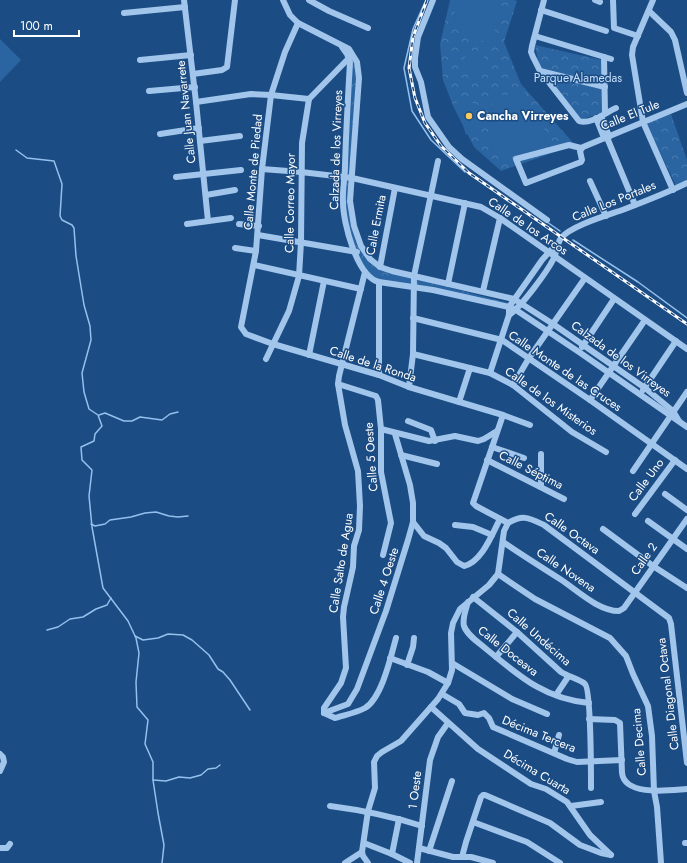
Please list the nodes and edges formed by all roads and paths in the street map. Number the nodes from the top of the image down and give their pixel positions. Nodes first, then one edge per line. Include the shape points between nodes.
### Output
1 (235, 0) edge
2 (283, 0) edge
3 (308, 0) edge
4 (433, 0) edge
5 (544, 0) edge
6 (613, 0) edge
7 (653, 0) edge
8 (185, 3) edge
9 (542, 10) junction
10 (649, 11) junction
11 (124, 14) dead end
12 (298, 23) junction
13 (368, 28) dead end
14 (606, 31) dead end
15 (535, 36) junction
16 (638, 36) junction
17 (341, 45) junction
18 (191, 54) junction
19 (604, 56) junction
20 (349, 58) junction
21 (611, 59) dead end
22 (140, 60) dead end
23 (540, 71) junction
24 (193, 74) junction
25 (194, 87) junction
26 (605, 87) junction
27 (149, 91) dead end
28 (687, 93) edge
29 (271, 95) junction
30 (310, 99) junction
31 (196, 102) junction
32 (687, 104) edge
33 (616, 108) dead end
34 (601, 116) junction
35 (643, 122) junction
36 (199, 128) junction
37 (160, 134) dead end
38 (240, 136) dead end
39 (607, 138) junction
40 (200, 141) junction
41 (582, 148) junction
42 (438, 161) dead end
43 (262, 169) junction
44 (241, 170) dead end
45 (301, 172) junction
46 (204, 173) junction
47 (176, 177) dead end
48 (344, 177) junction
49 (352, 178) junction
50 (590, 181) dead end
51 (687, 183) edge
52 (395, 188) junction
53 (235, 190) dead end
54 (673, 190) junction
55 (206, 195) junction
56 (431, 196) junction
57 (465, 203) junction
58 (635, 205) junction
59 (606, 216) junction
60 (231, 218) dead end
61 (500, 218) junction
62 (547, 220) dead end
63 (208, 221) junction
64 (187, 224) dead end
65 (239, 224) dead end
66 (259, 226) junction
67 (258, 236) junction
68 (301, 242) junction
69 (235, 248) dead end
70 (556, 248) junction
71 (256, 251) junction
72 (355, 252) junction
73 (365, 252) junction
74 (549, 252) junction
75 (555, 256) junction
76 (254, 265) junction
77 (380, 267) junction
78 (366, 272) junction
79 (298, 276) junction
80 (414, 276) junction
81 (585, 278) junction
82 (324, 281) junction
83 (380, 282) junction
84 (448, 284) junction
85 (413, 287) junction
86 (361, 289) junction
87 (483, 291) junction
88 (514, 299) junction
89 (614, 299) junction
90 (522, 303) junction
91 (509, 307) junction
92 (516, 310) junction
93 (509, 315) junction
94 (413, 318) junction
95 (645, 320) junction
96 (553, 324) junction
97 (241, 327) joint
98 (548, 331) junction
99 (502, 340) junction
100 (676, 341) junction
101 (273, 344) junction
102 (584, 345) junction
103 (687, 350) edge
104 (579, 352) junction
105 (413, 354) junction
106 (309, 355) junction
107 (529, 358) junction
108 (266, 359) dead end
109 (342, 365) junction
110 (613, 365) junction
111 (470, 368) junction
112 (609, 372) junction
113 (490, 373) junction
114 (379, 375) junction
115 (338, 384) junction
116 (513, 385) junction
117 (409, 387) junction
118 (645, 388) junction
119 (687, 392) edge
120 (640, 394) junction
121 (590, 400) junction
122 (459, 402) junction
123 (672, 414) junction
124 (503, 415) junction
125 (408, 420) dead end
126 (530, 425) dead end
127 (687, 427) edge
128 (380, 429) junction
129 (497, 431) junction
130 (395, 434) junction
131 (435, 441) junction
132 (652, 443) junction
133 (492, 447) junction
134 (606, 452) dead end
135 (541, 454) dead end
136 (401, 455) junction
137 (524, 458) dead end
138 (487, 460) junction
139 (675, 460) junction
140 (437, 464) dead end
141 (687, 469) edge
142 (633, 470) dead end
143 (541, 487) junction
144 (665, 494) dead end
145 (564, 499) dead end
146 (687, 510) edge
147 (635, 514) dead end
148 (500, 519) junction
149 (687, 519) edge
150 (648, 521) dead end
151 (413, 522) junction
152 (508, 523) junction
153 (455, 525) dead end
154 (603, 528) dead end
155 (492, 535) junction
156 (672, 539) junction
157 (503, 542) junction
158 (687, 549) edge
159 (383, 554) dead end
160 (653, 566) junction
161 (498, 574) junction
162 (687, 588) edge
163 (634, 592) junction
164 (473, 597) junction
165 (468, 602) junction
166 (619, 611) joint
167 (517, 632) junction
168 (396, 638) dead end
169 (414, 638) dead end
170 (496, 657) junction
171 (390, 658) junction
172 (452, 663) junction
173 (407, 665) junction
174 (568, 677) junction
175 (448, 684) junction
176 (442, 694) junction
177 (556, 695) junction
178 (589, 703) junction
179 (431, 707) junction
180 (684, 708) edge
181 (324, 713) junction
182 (547, 714) dead end
183 (589, 719) junction
184 (448, 723) junction
185 (559, 735) dead end
186 (554, 753) junction
187 (0, 754) edge
188 (622, 760) junction
189 (591, 761) junction
190 (687, 763) edge
191 (0, 771) edge
192 (452, 781) dead end
193 (591, 788) dead end
194 (687, 789) edge
195 (654, 791) junction
196 (601, 802) dead end
197 (330, 806) dead end
198 (571, 806) junction
199 (368, 812) junction
200 (399, 819) junction
201 (473, 822) junction
202 (422, 826) junction
203 (364, 843) junction
204 (10, 844) dead end
205 (0, 848) edge
206 (419, 848) junction
207 (429, 851) junction
208 (362, 852) junction
209 (392, 854) junction
210 (462, 857) junction
211 (345, 863) edge
212 (368, 863) edge
213 (410, 863) edge
214 (416, 863) edge
215 (493, 863) edge
216 (560, 863) edge
217 (661, 863) edge

1 - 24 street via 227,67
2 - 12 street, Calzada de los Virreyes via 290,15
3 - 13 street
4 - 62 street via 418,37 414,67 421,82 428,117 449,147 462,159
5 - 9 street
6 - 16 street via 614,28
7 - 10 street
8 - 11 street
8 - 18 street, Calle Juan Navarrete
9 - 14 street
9 - 15 street
10 - 16 street
10 - 28 street via 671,32 675,40
12 - 17 street, Calzada de los Virreyes
12 - 29 street, Calle Monte de Piedad
15 - 19 street
15 - 23 street via 531,52
16 - 35 street via 632,55
17 - 20 street
17 - 49 street, Calzada de los Virreyes via 352,52 358,68
18 - 22 street
18 - 24 street, Calle Juan Navarrete
19 - 21 street
19 - 26 street
20 - 30 street
20 - 48 street, Calzada de los Virreyes
23 - 26 street
23 - 34 street via 579,121
24 - 25 street, Calle Juan Navarrete
25 - 27 street
25 - 31 street, Calle Juan Navarrete
26 - 34 street
29 - 30 street
29 - 31 street via 251,94
29 - 43 street, Calle Monte de Piedad
30 - 45 street, Calle Correo Mayor via 302,143
31 - 36 street, Calle Juan Navarrete
32 - 35 street, Calle El Tule
33 - 34 street
34 - 39 street
35 - 39 street, Calle El Tule
35 - 54 street
36 - 37 street
36 - 40 street, Calle Juan Navarrete
38 - 40 street
39 - 41 street, Calle El Tule
39 - 58 street
40 - 46 street, Calle Juan Navarrete
41 - 41 street, Calle El Tule via 569,145 516,159 526,183 581,162
42 - 56 street
43 - 45 street, Calle de los Arcos
43 - 66 street, Calle Monte de Piedad
44 - 46 street
45 - 48 street, Calle de los Arcos
45 - 68 street, Calle Correo Mayor
46 - 47 street
46 - 55 street, Calle Juan Navarrete
48 - 49 street, Calle de los Arcos
48 - 72 street, Calzada de los Virreyes via 343,202 347,230
49 - 52 street, Calle de los Arcos
49 - 73 street, Calzada de los Virreyes via 350,201 354,226
50 - 59 street
51 - 54 street, Calle Los Portales
52 - 56 street, Calle de los Arcos
52 - 77 street, Calle Ermita
53 - 55 street
54 - 58 street, Calle Los Portales
55 - 63 street, Calle Juan Navarrete
56 - 57 street, Calle de los Arcos
56 - 80 street
57 - 61 street, Calle de los Arcos via 481,207
57 - 84 street
58 - 59 street, Calle Los Portales
59 - 70 street, Calle Los Portales via 572,230 562,237
60 - 63 street
61 - 74 street, Calle de los Arcos
61 - 87 street
63 - 64 street
65 - 66 street
66 - 67 street, Calle Monte de Piedad
67 - 68 street
67 - 71 street, Calle Monte de Piedad
68 - 72 street
68 - 79 street, Calle Correo Mayor
69 - 71 street
70 - 74 street, Calle Los Portales
70 - 75 street
71 - 76 street, Calle Monte de Piedad
72 - 73 street
72 - 78 street, Calzada de los Virreyes
73 - 77 street, Calzada de los Virreyes
74 - 75 street, Calle de los Arcos
74 - 88 street, Calle Los Portales
75 - 81 street, Calle de los Arcos
75 - 90 street
76 - 79 street
76 - 97 street, Calle Monte de Piedad
77 - 80 street, Calzada de los Virreyes
78 - 83 street, Calzada de los Virreyes via 373,280
78 - 86 street, Calle Salto de Agua
79 - 82 street
79 - 101 street, Calle Correo Mayor via 289,311
80 - 84 street, Calzada de los Virreyes
80 - 85 street
81 - 89 street, Calle de los Arcos
81 - 96 street
82 - 86 street
82 - 106 street
83 - 85 street, Calzada de los Virreyes
83 - 114 street
84 - 87 street, Calzada de los Virreyes
85 - 91 street, Calzada de los Virreyes
85 - 94 street
86 - 109 street, Calle Salto de Agua
87 - 88 street, Calzada de los Virreyes
88 - 90 street, Calzada de los Virreyes
88 - 91 street, Calle Los Portales
89 - 95 street, Calle de los Arcos
89 - 102 street
90 - 92 street
90 - 96 street, Calzada de los Virreyes
91 - 92 street, Calzada de los Virreyes
91 - 93 street
92 - 93 street
92 - 98 street, Calzada de los Virreyes
93 - 99 street
94 - 99 street, Calle Monte de las Cruces
94 - 105 street
95 - 100 street, Calle de los Arcos
95 - 110 street
96 - 98 street
96 - 102 street, Calzada de los Virreyes
97 - 101 street, Calle de la Ronda via 246,334
98 - 104 street, Calzada de los Virreyes
98 - 107 street
99 - 107 street, Calle Monte de las Cruces
99 - 113 street
100 - 103 street, Calle de los Arcos
100 - 118 street
101 - 106 street, Calle de la Ronda
101 - 108 street, Calle Correo Mayor
102 - 104 street
102 - 110 street, Calzada de los Virreyes
104 - 112 street, Calzada de los Virreyes
105 - 111 street, Calle de los Misterios
105 - 117 street
106 - 109 street, Calle de la Ronda
107 - 116 street
107 - 121 street, Calle Monte de las Cruces
109 - 114 street, Calle de la Ronda
109 - 115 street, Calle Salto de Agua
110 - 112 street
110 - 118 street, Calzada de los Virreyes
111 - 113 street, Calle de los Misterios
111 - 122 street
112 - 120 street, Calzada de los Virreyes
112 - 121 street
113 - 116 street, Calle de los Misterios
114 - 117 street, Calle de la Ronda
115 - 128 street, Calle 5 Oeste via 376,396
115 - 181 street, Calle Salto de Agua via 345,426 358,470 359,530 344,607 346,668 341,684 328,701
116 - 134 street, Calle de los Misterios via 572,432
117 - 122 street, Calle de la Ronda
118 - 120 street
118 - 123 street, Calzada de los Virreyes
119 - 123 street
120 - 123 street, Calzada de los Virreyes
121 - 132 street, Calle Monte de las Cruces
122 - 124 street, Calle de la Ronda
123 - 127 street, Calzada de los Virreyes
123 - 132 street
124 - 126 street, Calle de la Ronda
124 - 129 street
125 - 131 street via 431,430
128 - 130 street
128 - 159 street, Calle 5 Oeste via 381,472 391,523
129 - 131 street via 478,441 455,436
129 - 133 street
130 - 131 street
130 - 136 street, Calle 4 Oeste
132 - 139 street, Calle Monte de las Cruces
132 - 142 street
133 - 137 street
133 - 138 street
135 - 143 street
136 - 140 street
136 - 151 street, Calle 4 Oeste via 410,484
138 - 143 street, Calle Séptima
138 - 148 street via 473,501 476,506
139 - 141 street, Calle Monte de las Cruces
139 - 147 street, Calle Uno
143 - 145 street, Calle Séptima
144 - 146 street
148 - 152 street
148 - 155 street
149 - 156 street, Calle 2
150 - 156 street
151 - 155 street via 424,536 446,548 457,562 464,566 482,552
151 - 181 street, Calle 4 Oeste via 386,612 357,689 348,704
152 - 157 street
152 - 163 street, Calle Octava via 516,518 525,517 544,525
153 - 155 street via 473,526
154 - 160 street
156 - 158 street
156 - 160 street, Calle 2
157 - 161 street
157 - 166 street, Calle Novena via 594,602 608,610
160 - 162 street
160 - 163 street, Calle 2
161 - 164 street via 489,585
161 - 195 street, Calle Decima via 535,599 610,638 626,656 648,706
163 - 166 street, Calle 2 via 624,608
163 - 180 street, Calle Diagonal Octava via 669,618
164 - 165 street
164 - 167 street, Calle Undécima
165 - 170 street, Calle Doceava via 464,628
165 - 172 street via 460,609 452,623
167 - 170 street
167 - 174 street, Calle Undécima
168 - 171 street
169 - 173 street
170 - 177 street, Calle Doceava via 523,679
171 - 173 street
171 - 181 street via 380,689 371,704 335,718
172 - 175 street
172 - 182 street via 512,699
173 - 175 street via 428,672
174 - 177 street
174 - 178 street, Calle Undécima via 586,685
175 - 176 street
176 - 179 street
176 - 186 street, Décima Tercera via 459,704 465,713 484,713 493,727
177 - 178 street, Calle Doceava
178 - 183 street, Calle Undécima
179 - 184 street, Décima Cuarta
179 - 199 street via 401,741 377,756 373,769 375,788
180 - 190 street, Calle Diagonal Octava
183 - 188 street via 618,721
183 - 189 street, Calle Undécima
184 - 198 street, Décima Cuarta via 478,749 531,784 558,796
184 - 202 street, 1 Oeste via 438,737 430,760
185 - 186 street
186 - 189 street, Décima Tercera via 577,762
187 - 191 street via 4,762
188 - 189 street, Décima Tercera
188 - 195 street via 623,780 634,788
189 - 193 street, Calle Undécima
192 - 207 street
194 - 195 street
195 - 217 street, Calle Decima
196 - 198 street
197 - 199 street
198 - 201 street, Décima Cuarta via 590,835 611,855 580,845 550,823 485,795 481,798
199 - 200 street
199 - 203 street
200 - 202 street
200 - 209 street
201 - 210 street, Décima Cuarta
201 - 216 street via 527,842
202 - 206 street, 1 Oeste
203 - 208 street
203 - 209 street
204 - 205 street via 7,848
206 - 207 street
206 - 214 street, 1 Oeste
207 - 210 street
208 - 211 street
208 - 212 street
209 - 213 street
210 - 215 street

